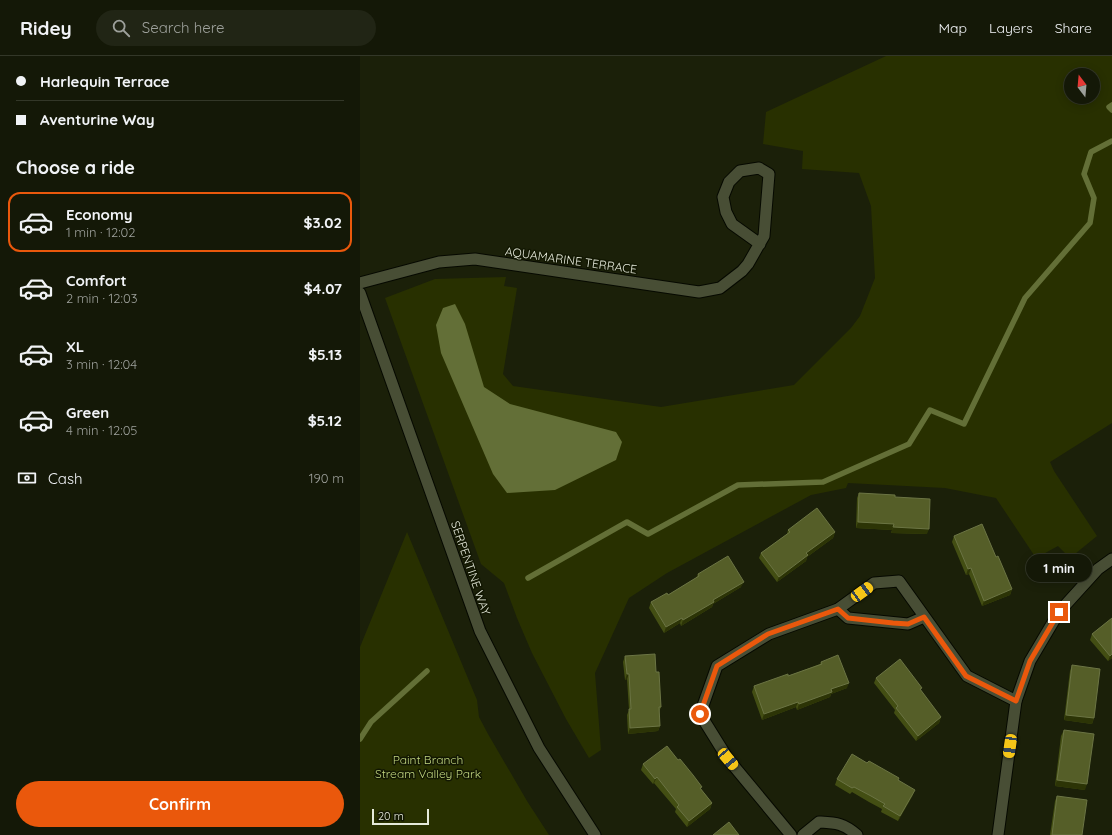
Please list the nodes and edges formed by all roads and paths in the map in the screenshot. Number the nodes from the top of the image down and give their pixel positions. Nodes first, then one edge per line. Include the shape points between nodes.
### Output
1 (760, 244) junction
2 (360, 282) edge
3 (360, 293) edge
4 (1112, 559) edge
5 (838, 609) junction
6 (924, 617) junction
7 (1016, 701) junction
8 (595, 835) edge
9 (792, 835) edge
10 (804, 835) edge
11 (857, 835) edge
12 (998, 835) edge

1 - 1 street, AQUAMARINE TERRACE via 732,224 723,197 728,182 740,171 760,168 769,174 764,236
1 - 2 street, AQUAMARINE TERRACE via 748,264 720,288 699,292 475,259 438,262
3 - 8 street, SERPENTINE WAY via 480,631 539,748
4 - 7 street via 1098,569 1059,612 1030,661
5 - 6 street via 848,618 893,623 908,624
5 - 6 street via 874,583 899,581
5 - 9 street via 768,634 717,666 700,714 728,759
6 - 7 street via 966,676
7 - 12 street
10 - 11 street via 818,822 837,823 850,828

